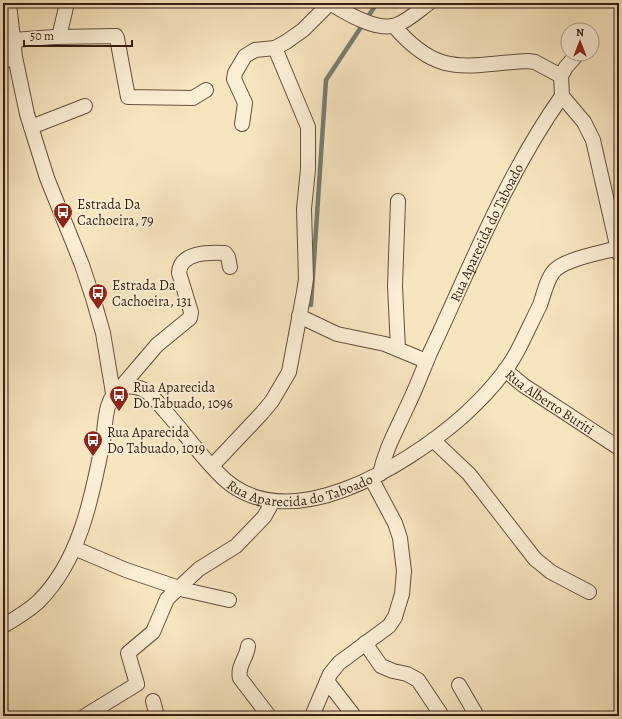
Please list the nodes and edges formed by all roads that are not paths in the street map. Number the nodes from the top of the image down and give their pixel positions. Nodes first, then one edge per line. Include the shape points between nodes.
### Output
1 (9, 3) edge
2 (66, 3) edge
3 (330, 3) edge
4 (429, 3) edge
5 (394, 26) junction
6 (59, 38) junction
7 (14, 40) junction
8 (275, 48) junction
9 (9, 59) edge
10 (570, 62) edge
11 (561, 76) junction
12 (206, 90) dead end
13 (562, 96) junction
14 (85, 106) dead end
15 (242, 124) dead end
16 (31, 127) junction
17 (398, 201) dead end
18 (618, 251) edge
19 (229, 262) dead end
20 (299, 316) junction
21 (398, 349) junction
22 (426, 361) junction
23 (504, 370) junction
24 (118, 389) junction
25 (433, 440) junction
26 (619, 448) edge
27 (212, 466) junction
28 (376, 476) junction
29 (272, 501) junction
30 (74, 548) junction
31 (179, 587) junction
32 (589, 592) dead end
33 (229, 600) dead end
34 (3, 626) edge
35 (365, 643) junction
36 (248, 646) dead end
37 (327, 681) junction
38 (459, 685) dead end
39 (153, 701) dead end
40 (86, 716) edge
41 (157, 716) edge
42 (269, 716) edge
43 (312, 716) edge
44 (354, 716) edge
45 (442, 716) edge
46 (477, 716) edge

1 - 7 street
2 - 6 street
3 - 5 street via 351,16 380,26
3 - 8 street via 303,30
4 - 5 street
5 - 11 street via 413,45 443,64 487,66 528,61
6 - 7 street
6 - 12 street via 116,36 128,97 193,98
7 - 9 street
8 - 15 street via 250,52 235,73 235,84 245,103
8 - 20 street via 308,127 308,169 304,209 306,279
9 - 16 street
10 - 11 street
11 - 13 street
13 - 18 street via 584,122 593,140
13 - 22 street, Rua Aparecida do Taboado via 503,196
14 - 16 street
16 - 24 street via 47,178 93,298
17 - 21 street via 395,286
18 - 23 street via 563,265 553,273 519,348
19 - 24 street via 223,253 204,254 184,260 179,266 181,283 191,312 190,318 157,345
20 - 21 street via 342,335
20 - 27 street via 290,366 279,389 262,413
21 - 22 street
22 - 28 street, Rua Aparecida do Taboado
23 - 25 street, Rua Alberto Buriti via 471,409
23 - 26 street, Rua Alberto Buriti
24 - 27 street, Rua Aparecida do Taboado via 144,390 181,428
24 - 30 street via 108,408 94,480
25 - 28 street, Rua Alberto Buriti
25 - 32 street via 469,474 535,559 551,572
27 - 29 street, Rua Aparecida do Taboado via 237,489 254,497
28 - 29 street, Rua Aparecida do Taboado via 343,490 310,499
28 - 35 street via 400,538 404,571 402,594 395,617 389,626
29 - 31 street via 260,521 236,546 204,565
30 - 31 street via 126,570
30 - 34 street via 64,570 52,587 37,603
31 - 33 street
31 - 40 street via 167,599 153,632 128,653 135,685
35 - 37 street via 339,663
35 - 45 street via 381,666 418,680
36 - 42 street via 247,655 238,670 240,678
37 - 43 street
37 - 44 street
38 - 46 street
39 - 41 street

